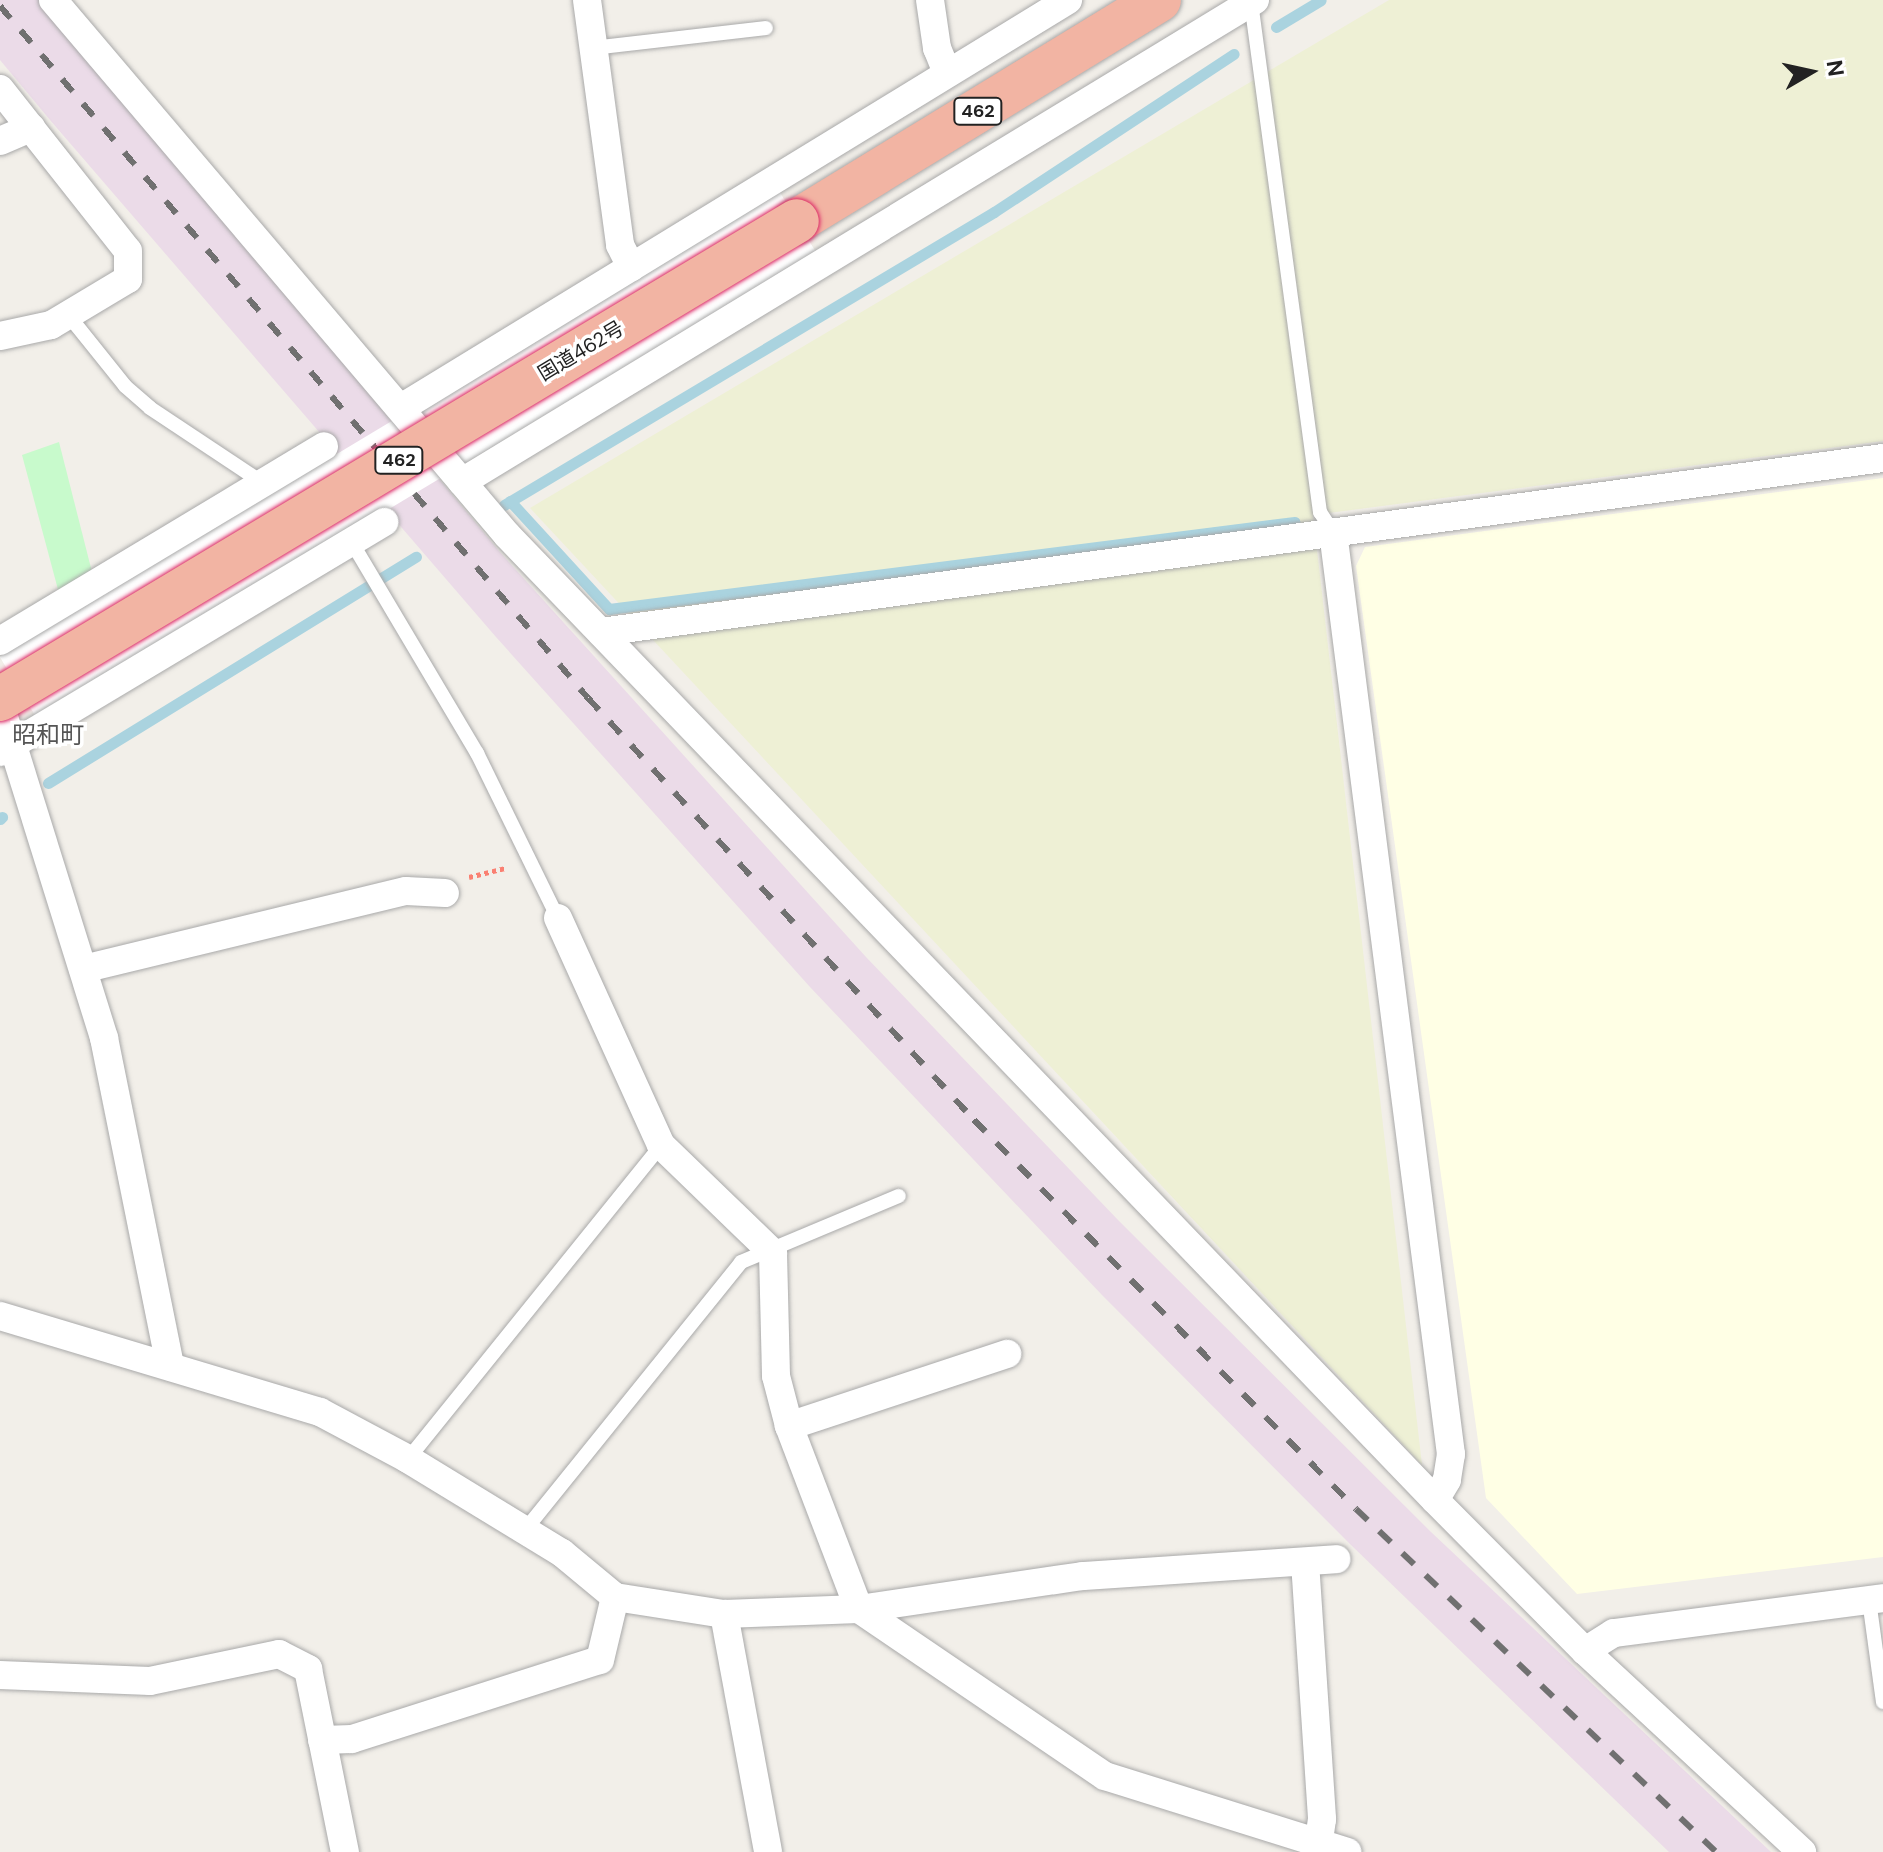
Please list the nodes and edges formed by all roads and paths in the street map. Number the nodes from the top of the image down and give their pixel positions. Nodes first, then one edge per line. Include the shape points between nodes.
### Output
1 (53, 0) edge
2 (587, 0) edge
3 (930, 0) edge
4 (1068, 0) edge
5 (1159, 0) edge
6 (1253, 1) edge
7 (766, 28) dead end
8 (593, 48) junction
9 (947, 73) junction
10 (0, 89) edge
11 (31, 128) junction
12 (0, 141) edge
13 (631, 267) junction
14 (69, 316) junction
15 (0, 336) edge
16 (401, 408) junction
17 (324, 446) dead end
18 (1883, 458) edge
19 (462, 482) junction
20 (263, 483) junction
21 (384, 522) dead end
22 (1333, 532) junction
23 (349, 552) junction
24 (8, 632) edge
25 (601, 632) junction
26 (0, 701) edge
27 (6, 748) edge
28 (530, 862) junction
29 (445, 893) joint
30 (558, 918) joint
31 (83, 969) junction
32 (661, 1145) junction
33 (899, 1196) dead end
34 (773, 1253) junction
35 (0, 1316) edge
36 (1007, 1354) dead end
37 (170, 1366) junction
38 (789, 1426) junction
39 (408, 1459) junction
40 (1435, 1500) junction
41 (525, 1530) junction
42 (1336, 1559) dead end
43 (1305, 1562) junction
44 (615, 1597) junction
45 (1876, 1599) edge
46 (859, 1609) junction
47 (724, 1614) junction
48 (1585, 1651) junction
49 (0, 1675) edge
50 (1883, 1702) edge
51 (322, 1740) junction
52 (1319, 1841) junction
53 (345, 1852) edge
54 (768, 1852) edge
55 (1347, 1852) edge
56 (1802, 1852) edge

1 - 16 street
2 - 8 street
3 - 9 street via 937,48
4 - 9 street
5 - 26 highway, 国道462号 / 462, bridge
6 - 19 street
6 - 22 lane via 1320,512
7 - 8 lane
8 - 13 street via 620,245
9 - 13 street
10 - 11 street
11 - 12 street
11 - 14 street via 128,251 128,279
13 - 16 street
14 - 15 street
14 - 20 lane via 125,386 150,408
16 - 19 street
17 - 20 street
18 - 22 street
19 - 25 street
20 - 23 street
20 - 24 street
21 - 23 street
22 - 25 street
22 - 40 street via 1451,1454 1447,1480
23 - 27 street
23 - 28 lane via 388,603 477,753
25 - 40 street
26 - 27 street
27 - 31 street
28 - 29 path via 468,877
28 - 30 lane
29 - 31 street via 406,891
30 - 32 street
31 - 37 street via 104,1038
32 - 34 street
32 - 39 lane
33 - 34 lane
34 - 38 street via 776,1376
34 - 41 lane via 741,1262
35 - 37 street
36 - 38 street
37 - 39 street via 320,1412
38 - 46 street
39 - 41 street
40 - 48 street
41 - 44 street
42 - 43 street
43 - 46 street via 1083,1576
43 - 52 street via 1322,1819
44 - 47 street
44 - 51 street via 600,1660 352,1739
45 - 48 street via 1614,1633
45 - 50 lane
46 - 47 street
46 - 52 street via 1105,1776
47 - 54 street
48 - 56 street
49 - 51 street via 150,1681 279,1654 308,1669
51 - 53 street
52 - 55 street

